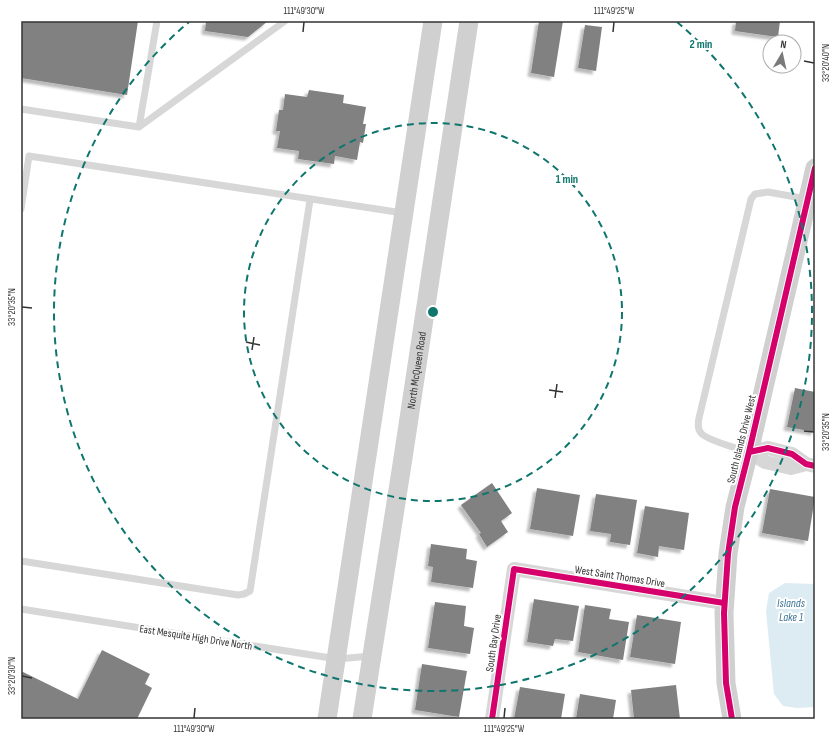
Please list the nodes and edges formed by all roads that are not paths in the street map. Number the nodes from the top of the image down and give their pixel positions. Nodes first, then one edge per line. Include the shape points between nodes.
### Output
1 (156, 21) edge
2 (285, 21) edge
3 (432, 21) edge
4 (469, 21) edge
5 (21, 109) edge
6 (139, 127) junction
7 (21, 154) edge
8 (29, 156) junction
9 (815, 168) edge
10 (807, 199) junction
11 (310, 200) junction
12 (21, 209) edge
13 (404, 213) junction
14 (749, 452) junction
15 (810, 465) edge
16 (21, 561) edge
17 (514, 569) joint
18 (724, 603) junction
19 (21, 609) edge
20 (371, 656) junction
21 (336, 659) junction
22 (327, 719) edge
23 (362, 719) edge
24 (492, 719) edge
25 (732, 719) edge

1 - 6 lane
2 - 6 lane
3 - 13 main road
4 - 20 main road, North McQueen Road via 406,443
5 - 6 lane
7 - 8 lane
8 - 11 lane
8 - 12 lane
9 - 10 main road, South Islands Drive West
10 - 14 main road, South Islands Drive West
10 - 14 lane via 768,192 755,194 751,199 699,418 698,427 707,438
11 - 13 lane
11 - 16 lane via 250,591 238,594
13 - 21 main road
14 - 15 street via 768,448 792,454
14 - 18 main road, South Islands Drive West via 735,507
17 - 18 street, West Saint Thomas Drive
17 - 24 street, South Bay Drive
18 - 25 main road, South Islands Drive West via 726,683
19 - 21 lane, East Mesquite High Drive North
20 - 21 lane, East Mesquite High Drive North
20 - 23 main road, North McQueen Road
21 - 22 main road

